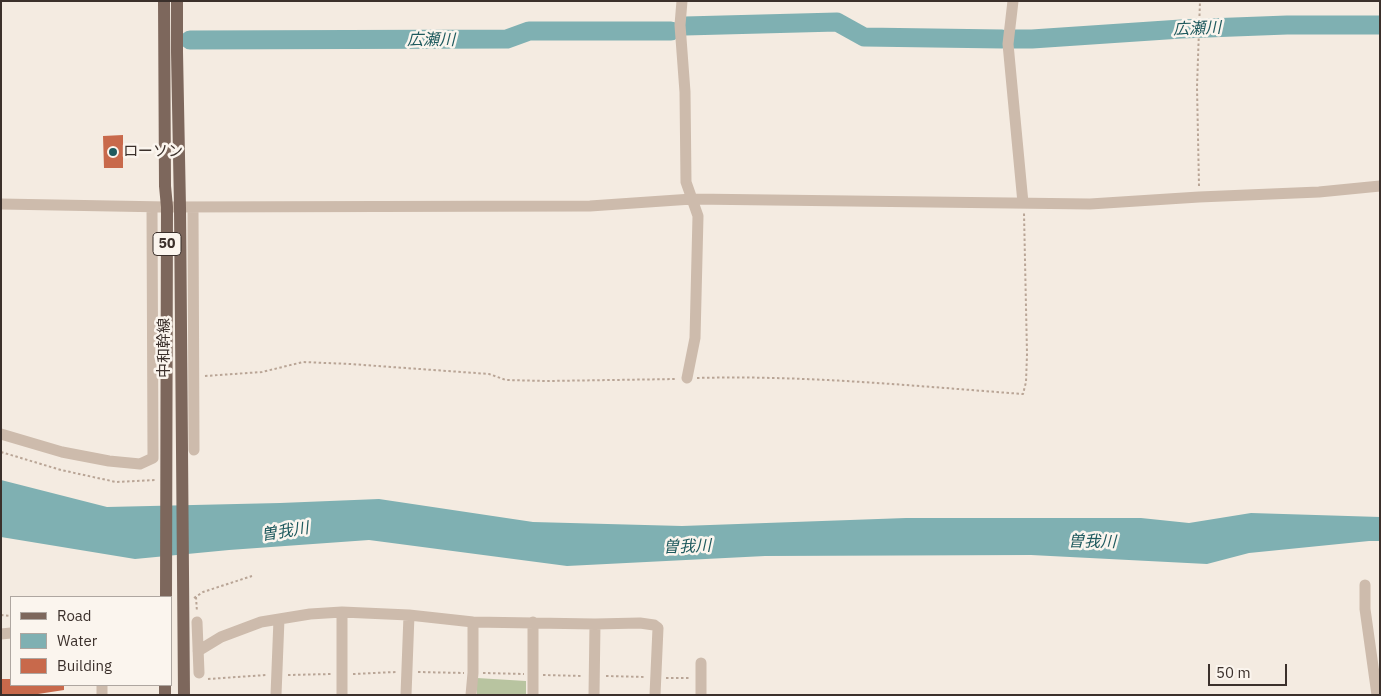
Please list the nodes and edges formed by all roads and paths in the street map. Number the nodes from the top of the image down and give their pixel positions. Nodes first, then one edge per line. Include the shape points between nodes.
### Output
1 (164, 1) edge
2 (177, 1) edge
3 (682, 1) edge
4 (1013, 1) edge
5 (1200, 1) edge
6 (1380, 186) edge
7 (1199, 197) junction
8 (692, 199) junction
9 (1024, 203) junction
10 (1, 204) edge
11 (152, 207) junction
12 (180, 207) junction
13 (199, 376) dead end
14 (687, 378) junction
15 (1, 434) edge
16 (194, 450) dead end
17 (1, 452) edge
18 (167, 483) junction
19 (252, 576) dead end
20 (1365, 585) dead end
21 (166, 596) edge
22 (196, 597) junction
23 (183, 601) junction
24 (342, 612) junction
25 (409, 615) junction
26 (279, 619) junction
27 (197, 622) joint
28 (473, 622) junction
29 (533, 622) junction
30 (595, 624) junction
31 (198, 651) junction
32 (701, 663) dead end
33 (407, 672) junction
34 (473, 673) junction
35 (278, 674) junction
36 (342, 674) junction
37 (532, 674) junction
38 (202, 676) joint
39 (594, 676) junction
40 (655, 678) junction
41 (701, 678) junction
42 (184, 695) edge
43 (276, 695) edge
44 (342, 695) edge
45 (406, 695) edge
46 (471, 695) edge
47 (533, 695) edge
48 (594, 695) edge
49 (654, 695) edge
50 (701, 695) edge
51 (1378, 695) edge

1 - 12 main road, 中和幹線 / 50 via 165,167
2 - 12 main road, 中和幹線 / 50
3 - 8 street via 680,25 686,182
4 - 9 street via 1008,44
5 - 7 path via 1197,87
6 - 7 street
7 - 9 street via 1090,204
8 - 9 street
8 - 12 street via 590,206
8 - 14 street via 698,216 695,338
9 - 14 path via 1027,354 1023,394 872,382
10 - 11 street
11 - 12 street
11 - 15 street via 152,458 140,464 117,462 62,452
12 - 16 street
12 - 18 main road, 中和幹線 / 50
12 - 23 main road, 中和幹線 / 50
13 - 14 path via 262,372 303,362 489,374 506,380
17 - 18 path via 116,482
18 - 21 main road, 中和幹線 / 50
19 - 22 path
20 - 51 street via 1365,609
22 - 23 path
22 - 27 path
23 - 42 main road, 中和幹線 / 50
24 - 25 street
24 - 26 street
24 - 36 street
25 - 28 street
25 - 33 street
26 - 31 street via 221,637
26 - 35 street
27 - 31 street
28 - 29 street
28 - 34 street
29 - 30 street
29 - 37 street
30 - 39 street
30 - 40 street via 640,623 658,628
31 - 38 street
32 - 41 street
33 - 34 path
33 - 36 path
33 - 45 street
34 - 37 path
34 - 46 street
35 - 36 path
35 - 38 path
35 - 43 street
36 - 44 street
37 - 39 path
37 - 47 street
39 - 40 path
39 - 48 street
40 - 41 path
40 - 49 street
41 - 50 street

